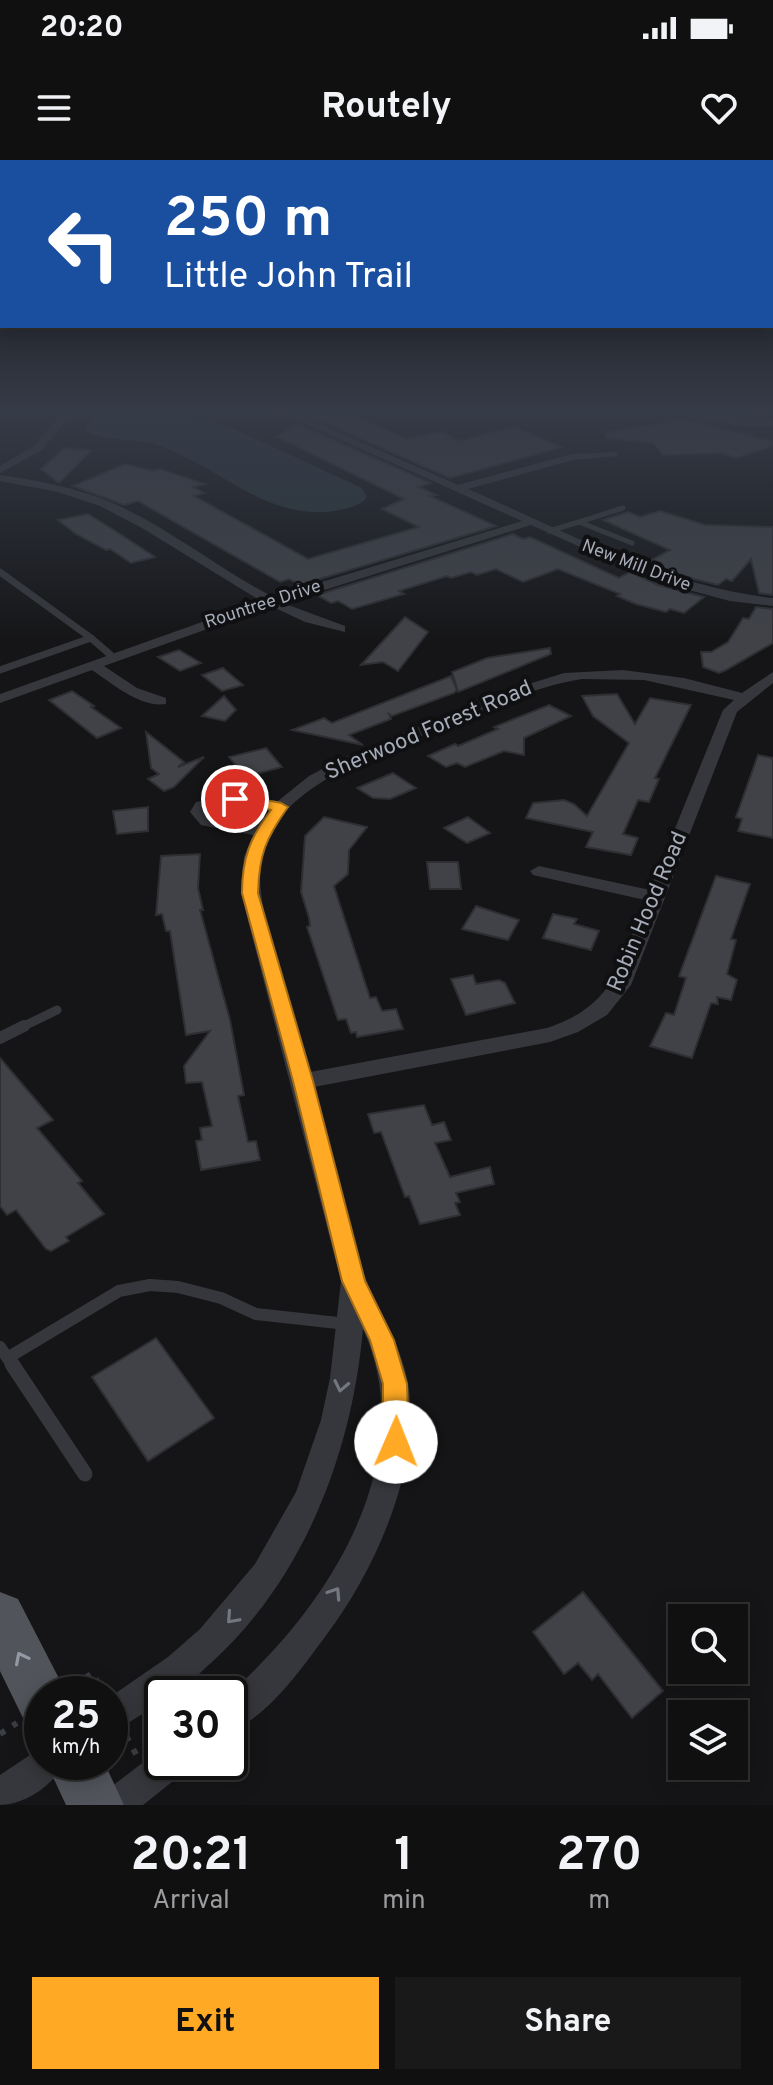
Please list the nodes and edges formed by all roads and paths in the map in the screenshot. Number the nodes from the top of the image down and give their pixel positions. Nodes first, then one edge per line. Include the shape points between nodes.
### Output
1 (59, 490) edge
2 (458, 490) edge
3 (623, 508) dead end
4 (530, 522) junction
5 (579, 522) junction
6 (549, 531) junction
7 (632, 543) dead end
8 (0, 572) edge
9 (272, 601) junction
10 (773, 602) edge
11 (340, 629) dead end
12 (91, 638) junction
13 (114, 658) junction
14 (94, 665) junction
15 (0, 670) edge
16 (773, 676) edge
17 (743, 698) junction
18 (0, 699) edge
19 (161, 701) dead end
20 (281, 807) junction
21 (262, 832) junction
22 (539, 871) dead end
23 (657, 897) junction
24 (57, 1010) dead end
25 (0, 1038) edge
26 (303, 1081) junction
27 (354, 1281) junction
28 (349, 1324) junction
29 (4, 1352) edge
30 (85, 1474) dead end
31 (0, 1617) edge
32 (93, 1673) dead end
33 (30, 1676) edge
34 (95, 1676) edge
35 (248, 1701) edge
36 (128, 1705) edge
37 (24, 1779) edge
38 (83, 1780) edge
39 (147, 1780) edge
40 (0, 1796) edge
41 (96, 1805) edge
42 (115, 1805) edge

1 - 9 street via 107,505
2 - 4 street, New Mill Drive
3 - 5 lane
4 - 6 street, New Mill Drive
4 - 9 street, Rountree Drive
5 - 6 lane
5 - 7 lane
6 - 10 street, New Mill Drive via 675,583
8 - 12 lane
9 - 11 street via 310,622
9 - 13 street, Rountree Drive
12 - 13 lane
12 - 15 lane
13 - 14 street, Rountree Drive
14 - 18 street, Rountree Drive
14 - 19 street via 132,691
16 - 17 street, Robin Hood Road
17 - 20 street, Sherwood Forest Road via 633,674 554,680 340,765
17 - 23 street, Robin Hood Road via 730,710
20 - 21 street, Sherwood Forest Road
20 - 21 street via 221,799 198,812 207,821
21 - 26 street, Sherwood Forest Road via 250,868 250,893
22 - 23 street
23 - 26 street, Robin Hood Road via 617,993 580,1023 550,1035
24 - 25 lane
26 - 27 street, Sherwood Forest Road
27 - 28 street, Sherwood Forest Road
35 -> 27 street, Sherwood Forest Road via 304,1639 340,1586 362,1547 396,1442 395,1384 382,1340
28 - 29 lane via 256,1314 221,1298 150,1285 119,1291
28 -> 36 street, Sherwood Forest Road via 344,1379 332,1427 287,1543 229,1622 181,1668
29 - 30 lane
33 -> 31 main road
32 - 34 path
37 - 40 street
38 - 41 main road
39 - 42 street

